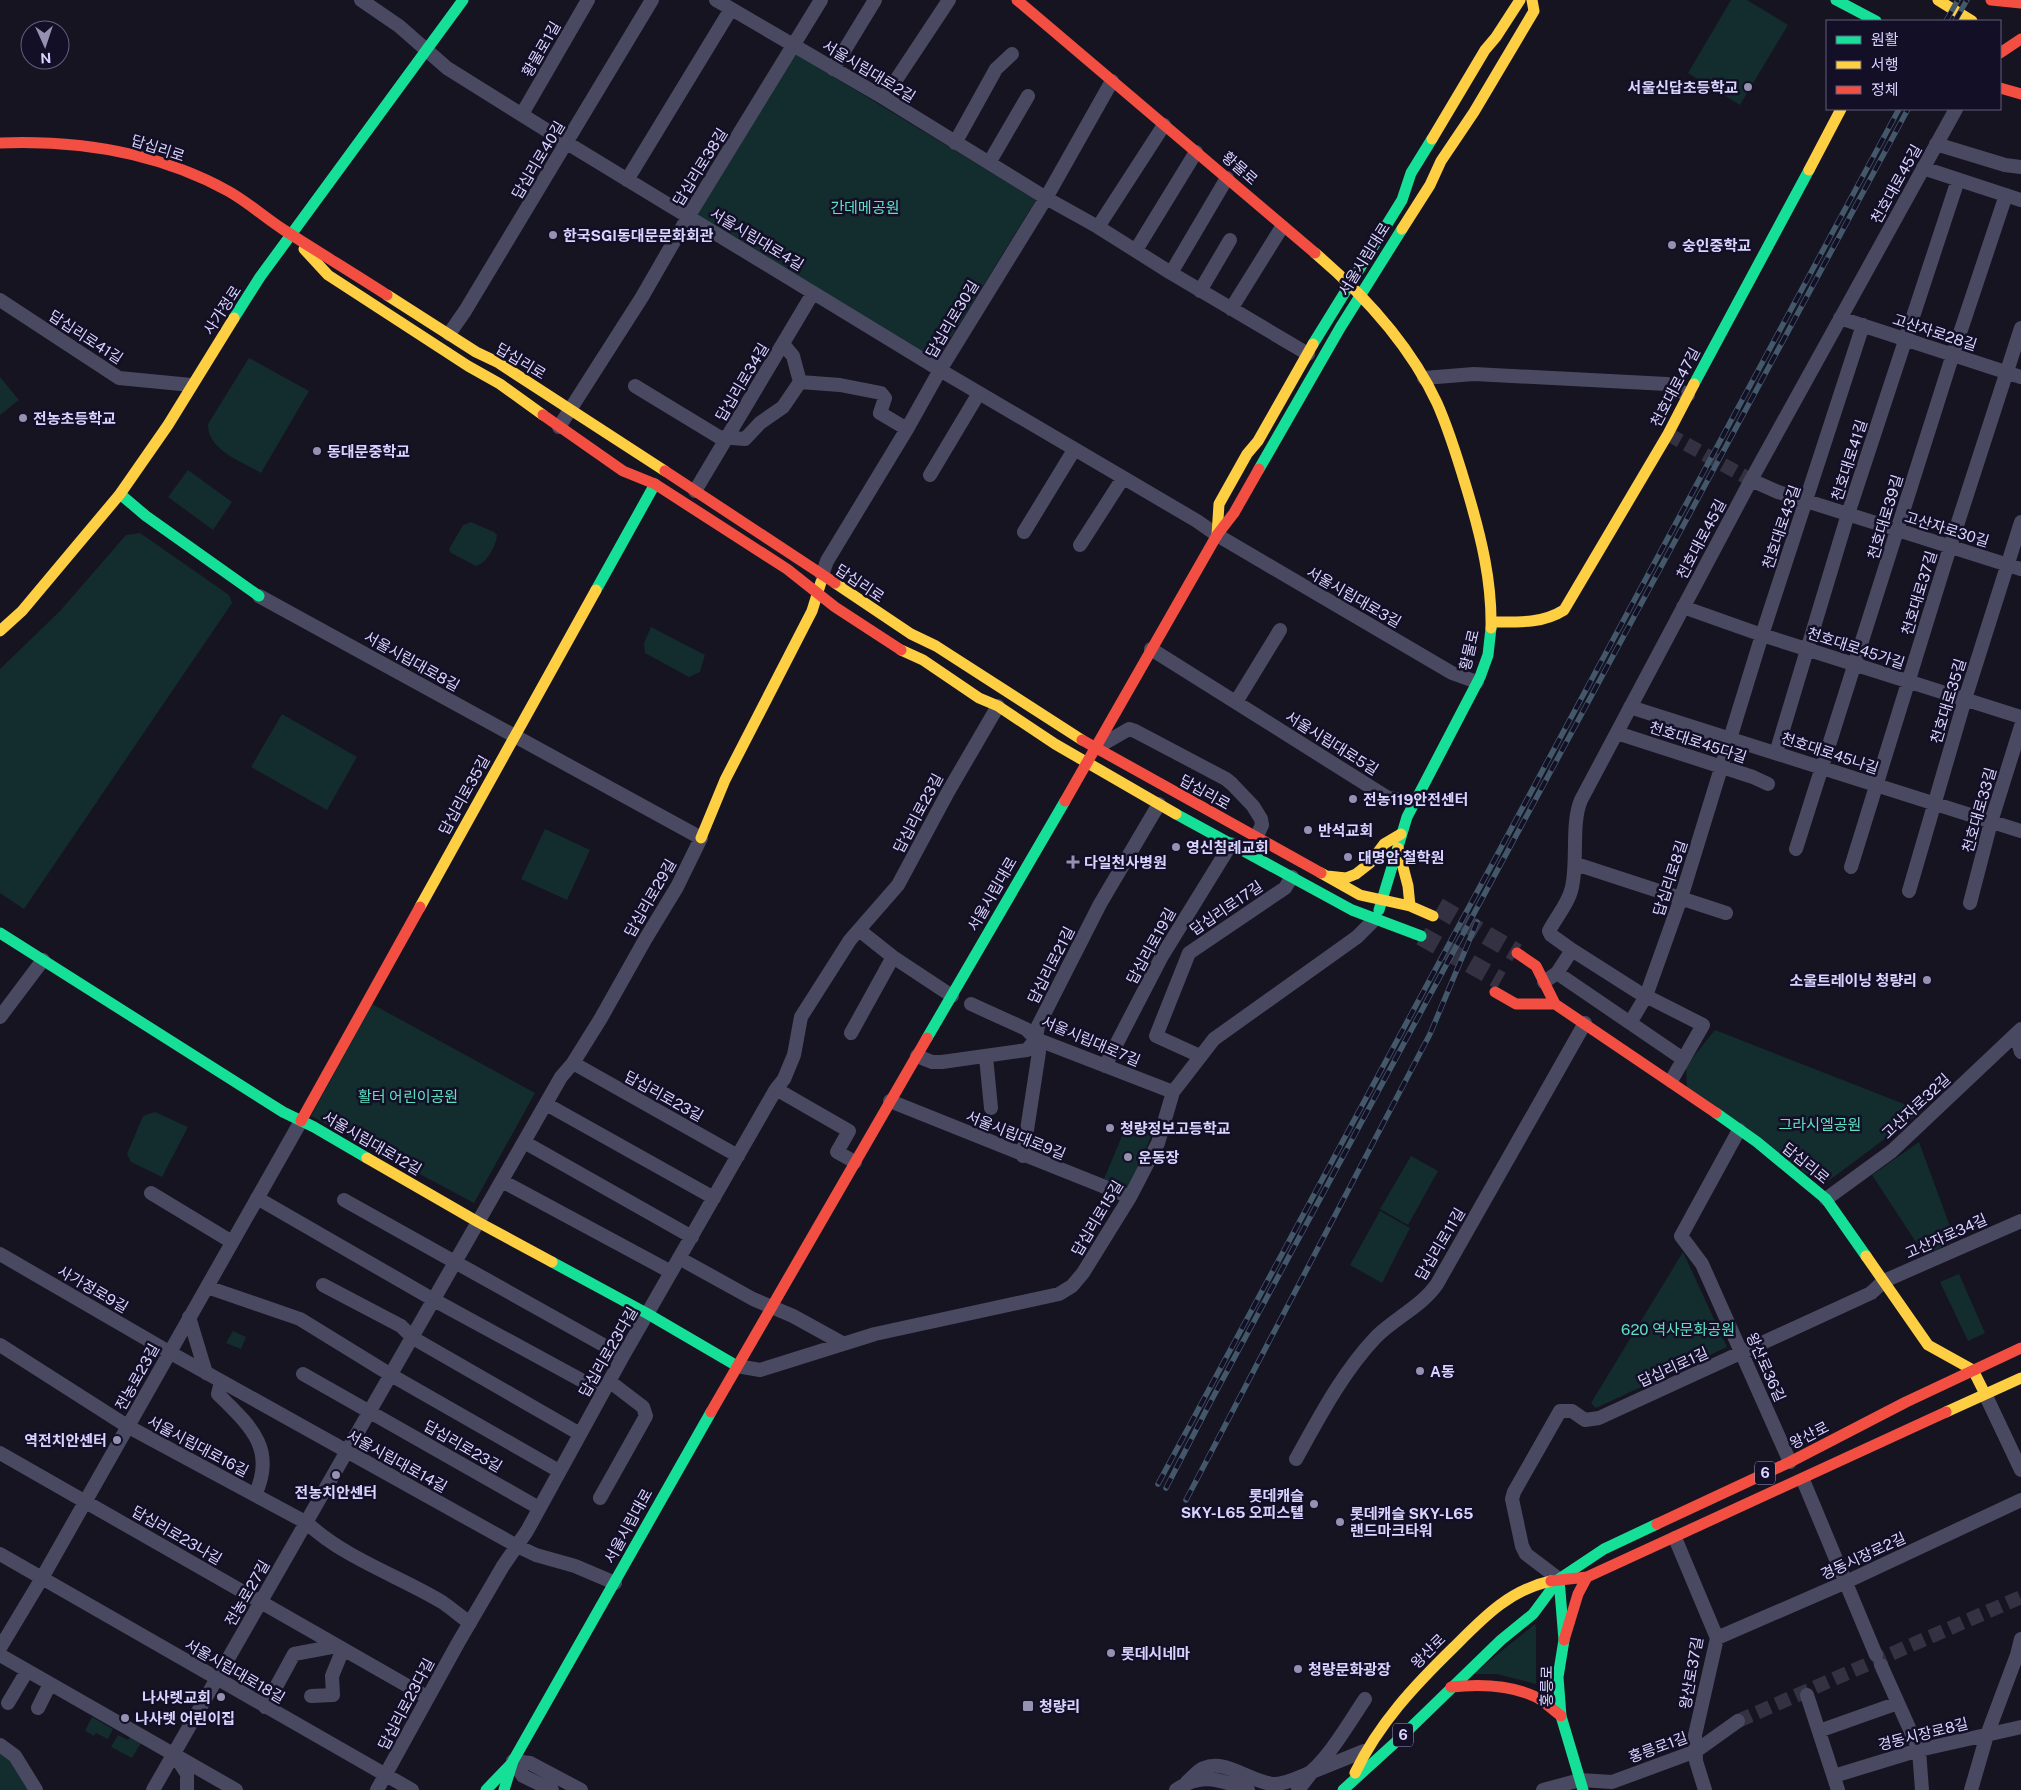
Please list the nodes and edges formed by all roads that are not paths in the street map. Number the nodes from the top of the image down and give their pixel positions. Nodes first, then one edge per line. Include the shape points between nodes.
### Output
1 (361, 0) edge
2 (463, 0) edge
3 (588, 0) edge
4 (652, 0) edge
5 (716, 0) edge
6 (821, 0) edge
7 (875, 0) edge
8 (949, 0) edge
9 (1017, 0) edge
10 (1520, 0) edge
11 (1532, 0) edge
12 (1836, 0) edge
13 (1938, 0) edge
14 (1991, 0) edge
15 (2021, 3) edge
16 (731, 9) junction
17 (1874, 20) edge
18 (1970, 20) edge
19 (2021, 39) edge
20 (2001, 41) edge
21 (794, 45) junction
22 (2016, 49) edge
23 (426, 50) junction
24 (2001, 52) edge
25 (1012, 54) dead end
26 (833, 69) junction
27 (1112, 81) junction
28 (2001, 88) edge
29 (2021, 94) edge
30 (1028, 96) dead end
31 (884, 98) junction
32 (1840, 110) edge
33 (1955, 110) edge
34 (522, 114) junction
35 (1164, 125) junction
36 (0, 143) edge
37 (955, 143) junction
38 (567, 144) junction
39 (1936, 144) junction
40 (1196, 152) junction
41 (989, 163) junction
42 (2021, 167) edge
43 (1923, 168) junction
44 (1227, 178) junction
45 (627, 180) junction
46 (1958, 180) junction
47 (2006, 195) junction
48 (1046, 198) junction
49 (2021, 200) edge
50 (688, 216) junction
51 (1282, 226) junction
52 (1098, 227) junction
53 (290, 235) junction
54 (1230, 240) dead end
55 (1136, 250) junction
56 (1171, 273) junction
57 (1349, 285) junction
58 (1200, 290) junction
59 (813, 293) junction
60 (1360, 297) junction
61 (0, 300) edge
62 (1231, 309) junction
63 (1840, 318) junction
64 (1862, 325) junction
65 (2021, 328) edge
66 (449, 334) junction
67 (1907, 339) junction
68 (783, 344) junction
69 (1308, 354) junction
70 (1953, 354) junction
71 (940, 370) junction
72 (2007, 372) junction
73 (2021, 377) edge
74 (1424, 378) junction
75 (800, 382) junction
76 (191, 385) junction
77 (635, 386) dead end
78 (979, 393) junction
79 (1688, 395) junction
80 (570, 409) junction
81 (559, 427) junction
82 (907, 429) junction
83 (728, 437) junction
84 (1074, 450) junction
85 (930, 475) dead end
86 (1122, 478) junction
87 (1751, 480) junction
88 (654, 484) junction
89 (695, 491) junction
90 (120, 494) junction
91 (1806, 501) junction
92 (1848, 514) junction
93 (2021, 522) edge
94 (1899, 530) junction
95 (1024, 532) dead end
96 (1217, 535) junction
97 (1080, 545) dead end
98 (1950, 547) junction
99 (2014, 567) edge
100 (822, 575) junction
101 (817, 593) junction
102 (259, 596) joint
103 (1683, 607) junction
104 (1492, 622) junction
105 (1280, 630) dead end
106 (0, 631) edge
107 (1762, 635) junction
108 (1151, 650) junction
109 (1808, 650) junction
110 (1856, 665) junction
111 (1478, 682) junction
112 (1910, 682) junction
113 (1965, 699) junction
114 (1236, 702) junction
115 (998, 706) junction
116 (1630, 707) junction
117 (2021, 717) edge
118 (2021, 726) edge
119 (1617, 733) junction
120 (514, 736) junction
121 (1730, 738) junction
122 (1096, 748) junction
123 (1776, 753) junction
124 (1087, 763) junction
125 (1721, 768) junction
126 (1823, 768) junction
127 (1768, 784) dead end
128 (1876, 785) junction
129 (1414, 801) junction
130 (1934, 803) junction
131 (1159, 804) junction
132 (1992, 822) junction
133 (2021, 831) edge
134 (1401, 834) junction
135 (701, 838) junction
136 (1256, 838) junction
137 (1231, 844) junction
138 (1398, 847) junction
139 (1796, 849) dead end
140 (1576, 864) junction
141 (1851, 867) dead end
142 (1325, 875) junction
143 (1292, 877) junction
144 (1408, 886) junction
145 (1909, 891) dead end
146 (1681, 898) junction
147 (1382, 900) junction
148 (1970, 903) dead end
149 (1410, 906) junction
150 (1726, 913) dead end
151 (1376, 918) junction
152 (860, 930) junction
153 (0, 933) edge
154 (1419, 941) tunnel mouth
155 (1572, 950) junction
156 (893, 957) junction
157 (1514, 958) tunnel mouth
158 (43, 960) junction
159 (1557, 973) junction
160 (1544, 982) junction
161 (1508, 986) tunnel mouth
162 (1495, 992) tunnel mouth
163 (952, 996) junction
164 (1646, 996) junction
165 (971, 1004) dead end
166 (1555, 1004) junction
167 (1536, 1005) junction
168 (0, 1017) edge
169 (1585, 1023) junction
170 (1630, 1023) junction
171 (2018, 1032) edge
172 (851, 1033) dead end
173 (1036, 1039) junction
174 (2021, 1052) edge
175 (917, 1056) junction
176 (986, 1056) junction
177 (1200, 1056) junction
178 (1683, 1059) junction
179 (573, 1063) junction
180 (1105, 1066) junction
181 (1671, 1081) junction
182 (776, 1089) junction
183 (1173, 1092) junction
184 (890, 1101) junction
185 (546, 1104) junction
186 (991, 1108) dead end
187 (301, 1121) junction
188 (1739, 1130) junction
189 (524, 1142) junction
190 (738, 1156) junction
191 (1023, 1156) junction
192 (855, 1162) junction
193 (502, 1181) junction
194 (151, 1193) dead end
195 (1130, 1197) junction
196 (257, 1198) junction
197 (714, 1198) junction
198 (1826, 1199) junction
199 (344, 1200) dead end
200 (2021, 1221) edge
201 (478, 1222) junction
202 (692, 1237) junction
203 (232, 1242) junction
204 (0, 1254) edge
205 (679, 1258) junction
206 (455, 1263) junction
207 (671, 1272) junction
208 (1884, 1281) junction
209 (207, 1286) junction
210 (323, 1286) dead end
211 (434, 1300) junction
212 (771, 1307) junction
213 (648, 1314) junction
214 (189, 1317) junction
215 (412, 1338) junction
216 (842, 1343) junction
217 (0, 1345) edge
218 (2021, 1348) edge
219 (169, 1352) junction
220 (1742, 1354) junction
221 (623, 1356) junction
222 (737, 1366) junction
223 (1973, 1370) junction
224 (206, 1373) junction
225 (303, 1374) dead end
226 (391, 1375) junction
227 (2021, 1378) edge
228 (221, 1382) junction
229 (606, 1386) junction
230 (1985, 1394) junction
231 (370, 1412) junction
232 (127, 1426) junction
233 (580, 1434) junction
234 (0, 1453) edge
235 (347, 1453) junction
236 (1296, 1459) dead end
237 (1790, 1462) junction
238 (2021, 1470) edge
239 (560, 1471) junction
240 (1802, 1480) junction
241 (255, 1495) junction
242 (600, 1498) dead end
243 (2021, 1500) edge
244 (86, 1502) junction
245 (539, 1508) junction
246 (307, 1523) junction
247 (1675, 1538) junction
248 (517, 1546) junction
249 (0, 1554) edge
250 (1587, 1577) junction
251 (42, 1578) junction
252 (1559, 1579) junction
253 (1846, 1582) junction
254 (615, 1583) junction
255 (260, 1602) junction
256 (470, 1622) junction
257 (1717, 1638) junction
258 (2021, 1639) edge
259 (1564, 1640) junction
260 (0, 1648) edge
261 (340, 1648) junction
262 (0, 1655) edge
263 (27, 1671) junction
264 (217, 1679) junction
265 (50, 1684) junction
266 (1451, 1687) junction
267 (1807, 1695) dead end
268 (311, 1696) dead end
269 (427, 1697) junction
270 (1365, 1699) dead end
271 (1898, 1703) junction
272 (8, 1704) dead end
273 (265, 1707) junction
274 (38, 1708) dead end
275 (1561, 1716) junction
276 (1738, 1721) tunnel mouth
277 (2021, 1727) edge
278 (1819, 1731) junction
279 (1987, 1735) junction
280 (0, 1745) edge
281 (1919, 1750) junction
282 (1364, 1751) junction
283 (1696, 1751) junction
284 (174, 1754) junction
285 (514, 1761) junction
286 (1312, 1772) junction
287 (386, 1776) junction
288 (1834, 1776) junction
289 (1352, 1780) junction
290 (1582, 1785) edge
291 (1181, 1786) edge
292 (36, 1790) edge
293 (153, 1790) edge
294 (187, 1790) edge
295 (236, 1790) edge
296 (377, 1790) edge
297 (412, 1790) edge
298 (486, 1790) edge
299 (504, 1790) edge
300 (552, 1790) edge
301 (581, 1790) edge
302 (1248, 1790) edge
303 (1284, 1790) edge
304 (1298, 1790) edge
305 (1343, 1790) edge
306 (1544, 1790) edge
307 (1705, 1790) edge
308 (1838, 1790) edge
309 (1922, 1790) edge
310 (1971, 1790) edge

1 - 23 street, 서울시립대로4길
2 - 23 main road, 사가정로
3 - 34 street, 황물로1길
4 - 38 street, 답십리로40길
5 - 16 street, 서울시립대로2길
6 - 21 street, 답십리로38길
7 - 26 street
8 - 31 street
9 - 27 main road, 황물로
10 - 57 main road, 서울시립대로 via 1480,58 1411,173 1402,200
11 - 60 main road, 서울시립대로 via 1534,11 1464,128 1433,172 1430,185
12 - 17 main road
13 - 18 main road
14 - 15 main road
16 - 21 street, 서울시립대로2길
16 - 45 street
19 - 22 main road
20 - 22 main road
21 - 26 street, 서울시립대로2길
21 - 50 street, 답십리로38길
22 - 24 main road
23 - 34 street, 서울시립대로4길 via 447,68
23 - 53 main road, 사가정로
25 - 37 street via 996,69
26 - 31 street, 서울시립대로2길
27 - 35 main road, 황물로
27 - 48 street, 답십리로30길
28 - 29 main road
30 - 41 street
31 - 37 street, 서울시립대로2길
32 - 79 main road, 천호대로47길
33 - 39 street, 천호대로45길
34 - 38 street, 서울시립대로4길
35 - 40 main road, 황물로
35 - 52 street
36 - 53 main road, 답십리로 via 70,142 151,159 228,192
37 - 41 street, 서울시립대로2길
38 - 45 street, 서울시립대로4길
38 - 66 street, 답십리로40길
39 - 42 street
39 - 43 street, 천호대로45길
40 - 44 main road, 황물로
40 - 55 street
41 - 48 street, 서울시립대로2길
43 - 46 street
43 - 63 street, 천호대로45길
44 - 51 main road, 황물로
44 - 56 street
45 - 50 street, 서울시립대로4길
46 - 47 street
46 - 67 street, 천호대로41길
47 - 49 street
47 - 70 street, 천호대로39길
48 - 52 street, 서울시립대로2길
48 - 71 street, 답십리로30길
50 - 59 street, 서울시립대로4길
50 - 80 street, 답십리로38길 via 642,297
51 - 57 main road, 황물로
51 - 62 street
52 - 55 street, 서울시립대로2길
53 - 66 main road, 답십리로
53 - 76 main road, 사가정로
53 - 81 main road, 답십리로 via 328,275 488,376
54 - 58 street
55 - 56 street, 서울시립대로2길
56 - 58 street, 서울시립대로2길
57 - 60 main road, 황물로
57 - 69 main road, 서울시립대로
58 - 62 street, 서울시립대로2길
59 - 68 street, 답십리로34길
59 - 71 street, 서울시립대로4길
60 - 74 main road, 황물로 via 1383,320
60 - 96 main road, 서울시립대로 via 1234,514
61 - 76 street, 답십리로41길 via 119,378
62 - 69 street, 서울시립대로2길
63 - 64 street, 고산자로28길
63 - 87 street, 천호대로45길
64 - 67 street, 고산자로28길
64 - 91 street, 천호대로43길
65 - 72 street, 천호대로37길
66 - 80 main road, 답십리로
67 - 70 street, 고산자로28길
67 - 92 street, 천호대로41길
68 - 75 street, 답십리로34길 via 793,356
68 - 83 street, 답십리로34길
69 - 96 main road, 서울시립대로 via 1219,504
70 - 72 street, 고산자로28길
70 - 94 street, 천호대로39길
71 - 78 street, 서울시립대로4길
71 - 82 street, 답십리로30길
72 - 73 street, 고산자로28길
72 - 98 street, 천호대로37길
74 - 79 street via 1474,374 1667,384
74 - 104 main road, 황물로 via 1444,415 1470,500 1489,580
75 - 82 street via 881,393 886,398 880,413
75 - 83 street, 답십리로34길 via 782,407 745,439
76 - 90 main road, 사가정로 via 168,425
77 - 83 street via 719,437
78 - 84 street, 서울시립대로4길
78 - 85 street
79 - 104 main road, 천호대로47길 via 1564,610 1546,620
80 - 81 street, 답십리로38길
80 - 89 main road, 답십리로
81 - 88 main road, 답십리로 via 623,471
82 - 100 street, 답십리로30길
83 - 89 street, 답십리로34길
84 - 86 street, 서울시립대로4길
84 - 95 street
86 - 96 street, 서울시립대로4길
86 - 97 street
87 - 91 street, 고산자로30길
87 - 103 street, 천호대로45길
88 - 101 main road, 답십리로 via 787,569
88 - 120 main road, 답십리로35길
89 - 100 main road, 답십리로
90 - 102 main road, 서울시립대로8길
90 - 106 main road, 사가정로 via 22,611
91 - 92 street, 고산자로30길
91 - 107 street, 천호대로43길
92 - 94 street, 고산자로30길
92 - 109 street, 천호대로41길
93 - 99 street, 천호대로35길
94 - 98 street, 고산자로30길
94 - 110 street, 천호대로39길
96 - 108 main road, 서울시립대로
96 - 111 street, 서울시립대로3길 via 1452,673
98 - 99 street, 고산자로30길
98 - 112 street, 천호대로37길
99 - 113 street, 천호대로35길
100 - 101 main road, 답십리로29길
100 - 122 main road, 답십리로
101 - 115 main road, 답십리로 via 903,651
101 - 135 main road, 답십리로29길 via 812,611 725,780
102 - 120 street, 서울시립대로8길
103 - 107 street, 천호대로45가길
103 - 116 street, 천호대로45길
104 - 111 main road, 황물로 via 1487,659
105 - 114 street
107 - 109 street, 천호대로45가길
107 - 121 street, 천호대로43길
108 - 114 street, 서울시립대로5길
108 - 122 main road, 서울시립대로
109 - 110 street, 천호대로45가길
109 - 123 street, 천호대로41길
110 - 112 street, 천호대로45가길
110 - 126 street, 천호대로39길
111 - 129 main road, 황물로
112 - 113 street, 천호대로45가길
112 - 128 street, 천호대로37길
113 - 117 street, 천호대로45가길
113 - 130 street, 천호대로35길
114 - 129 street, 서울시립대로5길 via 1388,798
115 - 124 main road, 답십리로
115 - 152 street, 답십리로23길 via 898,885
116 - 119 street, 천호대로45길
116 - 121 street, 천호대로45나길
118 - 132 street, 천호대로33길
119 - 125 street, 천호대로45다길
119 - 140 street, 천호대로45길 via 1578,807
120 - 135 street, 서울시립대로8길
120 - 187 main road, 답십리로35길
121 - 123 street, 천호대로45나길
121 - 125 street, 답십리로8길
122 - 124 main road, 서울시립대로
122 - 136 main road, 답십리로
122 - 136 street via 1129,730 1135,731 1226,779 1246,798 1260,819 1262,825
123 - 126 street, 천호대로45나길
124 - 131 main road, 답십리로
124 - 163 main road, 서울시립대로
125 - 127 street, 천호대로45다길
125 - 146 street, 답십리로8길
126 - 128 street, 천호대로45나길
126 - 139 street, 천호대로39길
128 - 130 street, 천호대로45나길
128 - 141 street, 천호대로37길
129 - 134 main road, 황물로
130 - 132 street, 천호대로45나길
130 - 145 street, 천호대로35길
131 - 137 main road, 답십리로
131 - 173 street, 답십리로21길 via 1100,904 1038,1026
132 - 133 street, 천호대로45나길
132 - 148 street, 천호대로33길
134 - 138 main road, 황물로
134 - 142 main road via 1384,844 1370,863 1356,874 1346,878
135 - 179 street, 답십리로29길 via 678,887
136 - 142 main road, 답십리로
137 - 143 main road, 답십리로
137 - 180 street, 답십리로19길 via 1162,956
138 - 144 main road
138 - 147 main road, 황물로
140 - 146 street
140 - 155 street, 천호대로45길 via 1572,891 1549,931
142 - 147 main road, 답십리로 via 1360,895
143 - 151 main road, 답십리로 via 1352,910
143 - 177 street, 답십리로17길 via 1286,888 1189,953 1156,1036
144 - 149 main road
144 - 149 main road, 답십리로 via 1436,912
146 - 150 street
146 - 164 street, 답십리로8길
147 - 149 main road, 답십리로
147 - 151 main road, 황물로
151 - 154 main road, 답십리로
151 - 177 street, 답십리로15길 via 1357,937 1214,1039
152 - 156 street
152 - 182 street, 답십리로23다길 via 850,940 801,1017 794,1055
153 - 158 main road, 서울시립대로12길
155 - 159 street
155 - 164 street
156 - 163 street
156 - 172 street
157 - 160 main road
158 - 168 street
158 - 187 main road, 서울시립대로12길
159 - 160 street
159 - 170 street
160 - 166 main road
161 - 167 main road
162 - 167 main road via 1516,1004
163 - 175 main road, 서울시립대로
164 - 170 street, 답십리로8길
164 - 178 street via 1703,1025
165 - 173 street, 서울시립대로7길 via 1026,1030
166 - 167 main road
166 - 169 main road, 답십리로
169 - 181 main road, 답십리로
169 - 236 street, 답십리로11길 via 1437,1284 1386,1327 1356,1360 1336,1387
170 - 178 street
171 - 174 street
171 - 198 street, 고산자로32길 via 1892,1151
173 - 176 street via 1027,1050
173 - 180 street, 서울시립대로7길
173 - 191 street, 답십리로21길 via 1039,1052
175 - 176 street via 942,1062
175 - 184 main road, 서울시립대로
176 - 186 street
177 - 183 street, 답십리로15길
178 - 181 street
179 - 185 street, 답십리로29길
179 - 190 street, 답십리로23길
180 - 183 street, 서울시립대로7길
181 - 188 main road, 답십리로
182 - 190 street, 답십리로23다길
182 - 192 street via 849,1131 837,1152
183 - 195 street, 답십리로15길 via 1158,1143
184 - 191 street, 서울시립대로9길
184 - 192 main road, 서울시립대로
185 - 189 street, 답십리로29길
185 - 197 street
187 - 196 street, 전농로23길
187 - 201 main road, 서울시립대로12길
188 - 198 main road, 답십리로
188 - 220 street, 왕산로36길 via 1681,1236 1702,1264
189 - 193 street, 답십리로29길
189 - 202 street
190 - 197 street, 답십리로23다길
191 - 195 street, 서울시립대로9길
192 - 212 main road, 서울시립대로
193 - 201 street, 답십리로29길
193 - 207 street
194 - 203 street
195 - 216 street, 답십리로15길 via 1083,1273 1072,1286 1059,1294
196 - 203 street, 전농로23길
196 - 211 street
197 - 202 street, 답십리로23다길
198 - 208 main road, 답십리로
199 - 206 street
200 - 208 street, 고산자로34길
201 - 206 street, 전농로27길
201 - 213 main road, 서울시립대로12길
202 - 205 street, 답십리로23다길
203 - 209 street, 전농로23길
204 - 219 street, 사가정로9길
205 - 207 street, 답십리로23다길
205 - 212 street
206 - 211 street, 전농로27길
206 - 221 street
207 - 213 street, 답십리로23다길
208 - 220 street, 답십리로1길 via 1871,1293
208 - 223 main road, 답십리로 via 1928,1345
209 - 214 street, 전농로23길
209 - 226 street via 300,1320
210 - 215 street via 401,1326
211 - 215 street, 전농로27길
211 - 229 street
212 - 216 street
212 - 222 main road, 서울시립대로
213 - 221 street, 답십리로23다길
213 - 222 main road, 서울시립대로12길
214 - 219 street, 전농로23길
214 - 224 street
215 - 226 street, 전농로27길
215 - 233 street
216 - 222 street, 답십리로15길 via 760,1370
217 - 232 street, 서울시립대로16길
218 - 223 main road, 왕산로 / 6
219 - 224 street, 서울시립대로14길
219 - 232 street, 전농로23길
220 - 237 street, 왕산로36길
220 - 252 street, 답십리로1길 via 1599,1418 1585,1420 1572,1412 1560,1411 1513,1496 1526,1554
221 - 229 street, 답십리로23다길
222 - 254 main road, 서울시립대로
223 - 230 main road
223 - 237 main road, 왕산로 / 6
224 - 228 street, 서울시립대로14길
225 - 231 street
226 - 231 street, 전농로27길
226 - 239 street, 답십리로23길
227 - 230 main road, 왕산로 / 6
228 - 235 street, 서울시립대로14길
228 - 241 street, 서울시립대로16길 via 218,1394 256,1436 264,1462 262,1480
229 - 233 street, 답십리로23다길
229 - 242 street via 643,1407 646,1416
230 - 238 street
230 - 240 main road, 왕산로 / 6
231 - 235 street, 전농로27길
231 - 245 street, 답십리로23길
232 - 241 street, 서울시립대로16길
232 - 244 street, 전농로23길
233 - 239 street, 답십리로23다길
234 - 244 street, 답십리로23나길
235 - 246 street, 전농로27길
235 - 248 street, 서울시립대로14길
237 - 252 main road, 왕산로 / 6 via 1604,1549
239 - 245 street, 답십리로23다길
240 - 247 main road, 왕산로 / 6
240 - 253 street
241 - 246 street, 서울시립대로16길
243 - 253 street, 경동시장로2길
244 - 251 street, 전농로23길
244 - 255 street, 답십리로23나길
245 - 248 street, 답십리로23다길
246 - 255 street, 전농로27길
246 - 256 street, 서울시립대로16길 via 329,1542 442,1602
247 - 250 main road, 왕산로 / 6
247 - 257 street, 왕산로37길
248 - 254 street, 서울시립대로14길
248 - 256 street, 답십리로23다길
249 - 251 street, 서울시립대로18길
250 - 252 main road, 왕산로 / 6
250 - 259 main road via 1578,1594
251 - 260 street, 전농로23길
251 - 264 street, 서울시립대로18길
252 - 259 main road, 홍릉로
252 - 266 main road, 왕산로 / 6 via 1533,1614
252 - 282 main road, 왕산로 / 6 via 1518,1592 1466,1634 1410,1690
253 - 257 street, 경동시장로2길
253 - 271 street
254 - 285 main road, 서울시립대로
255 - 261 street, 답십리로23나길
255 - 264 street, 전농로27길
256 - 269 street, 답십리로23다길
257 - 283 street, 왕산로37길 via 1696,1735
258 - 279 street
259 - 275 main road, 홍릉로 via 1558,1677
261 - 268 street via 332,1676 333,1694
261 - 269 street, 답십리로23나길
261 - 273 street via 294,1654
262 - 263 street
263 - 265 street
263 - 272 street
264 - 273 street, 서울시립대로18길
264 - 284 street, 전농로27길
265 - 274 street
265 - 284 street
266 - 275 main road via 1479,1684 1526,1693
266 - 289 main road, 왕산로 / 6
267 - 278 street
269 - 287 street, 답십리로23다길
270 - 286 street
271 - 278 street
271 - 281 street
273 - 287 street, 서울시립대로18길
275 - 290 main road, 홍릉로
276 - 283 street, 홍릉로1길
277 - 279 street, 경동시장로8길
278 - 288 street
279 - 281 street, 경동시장로8길
279 - 310 street
280 - 292 street via 15,1756
281 - 288 street, 경동시장로8길
281 - 309 street
282 - 286 street
282 - 289 main road, 왕산로 / 6
283 - 290 street, 홍릉로1길 via 1612,1782
283 - 307 street, 왕산로37길
284 - 293 street, 전농로27길
284 - 294 street via 187,1774
284 - 295 street
285 - 298 main road, 서울시립대로
285 - 299 main road, 서울시립대로
285 - 300 street via 523,1776
285 - 301 street via 530,1763
286 - 291 street via 1274,1784 1222,1767 1204,1768
286 - 303 street
286 - 304 street
287 - 296 street, 답십리로23다길
287 - 297 street, 서울시립대로18길
288 - 308 street
289 - 305 main road, 왕산로 / 6
290 - 306 street, 홍릉로1길
291 - 302 street via 1219,1779

